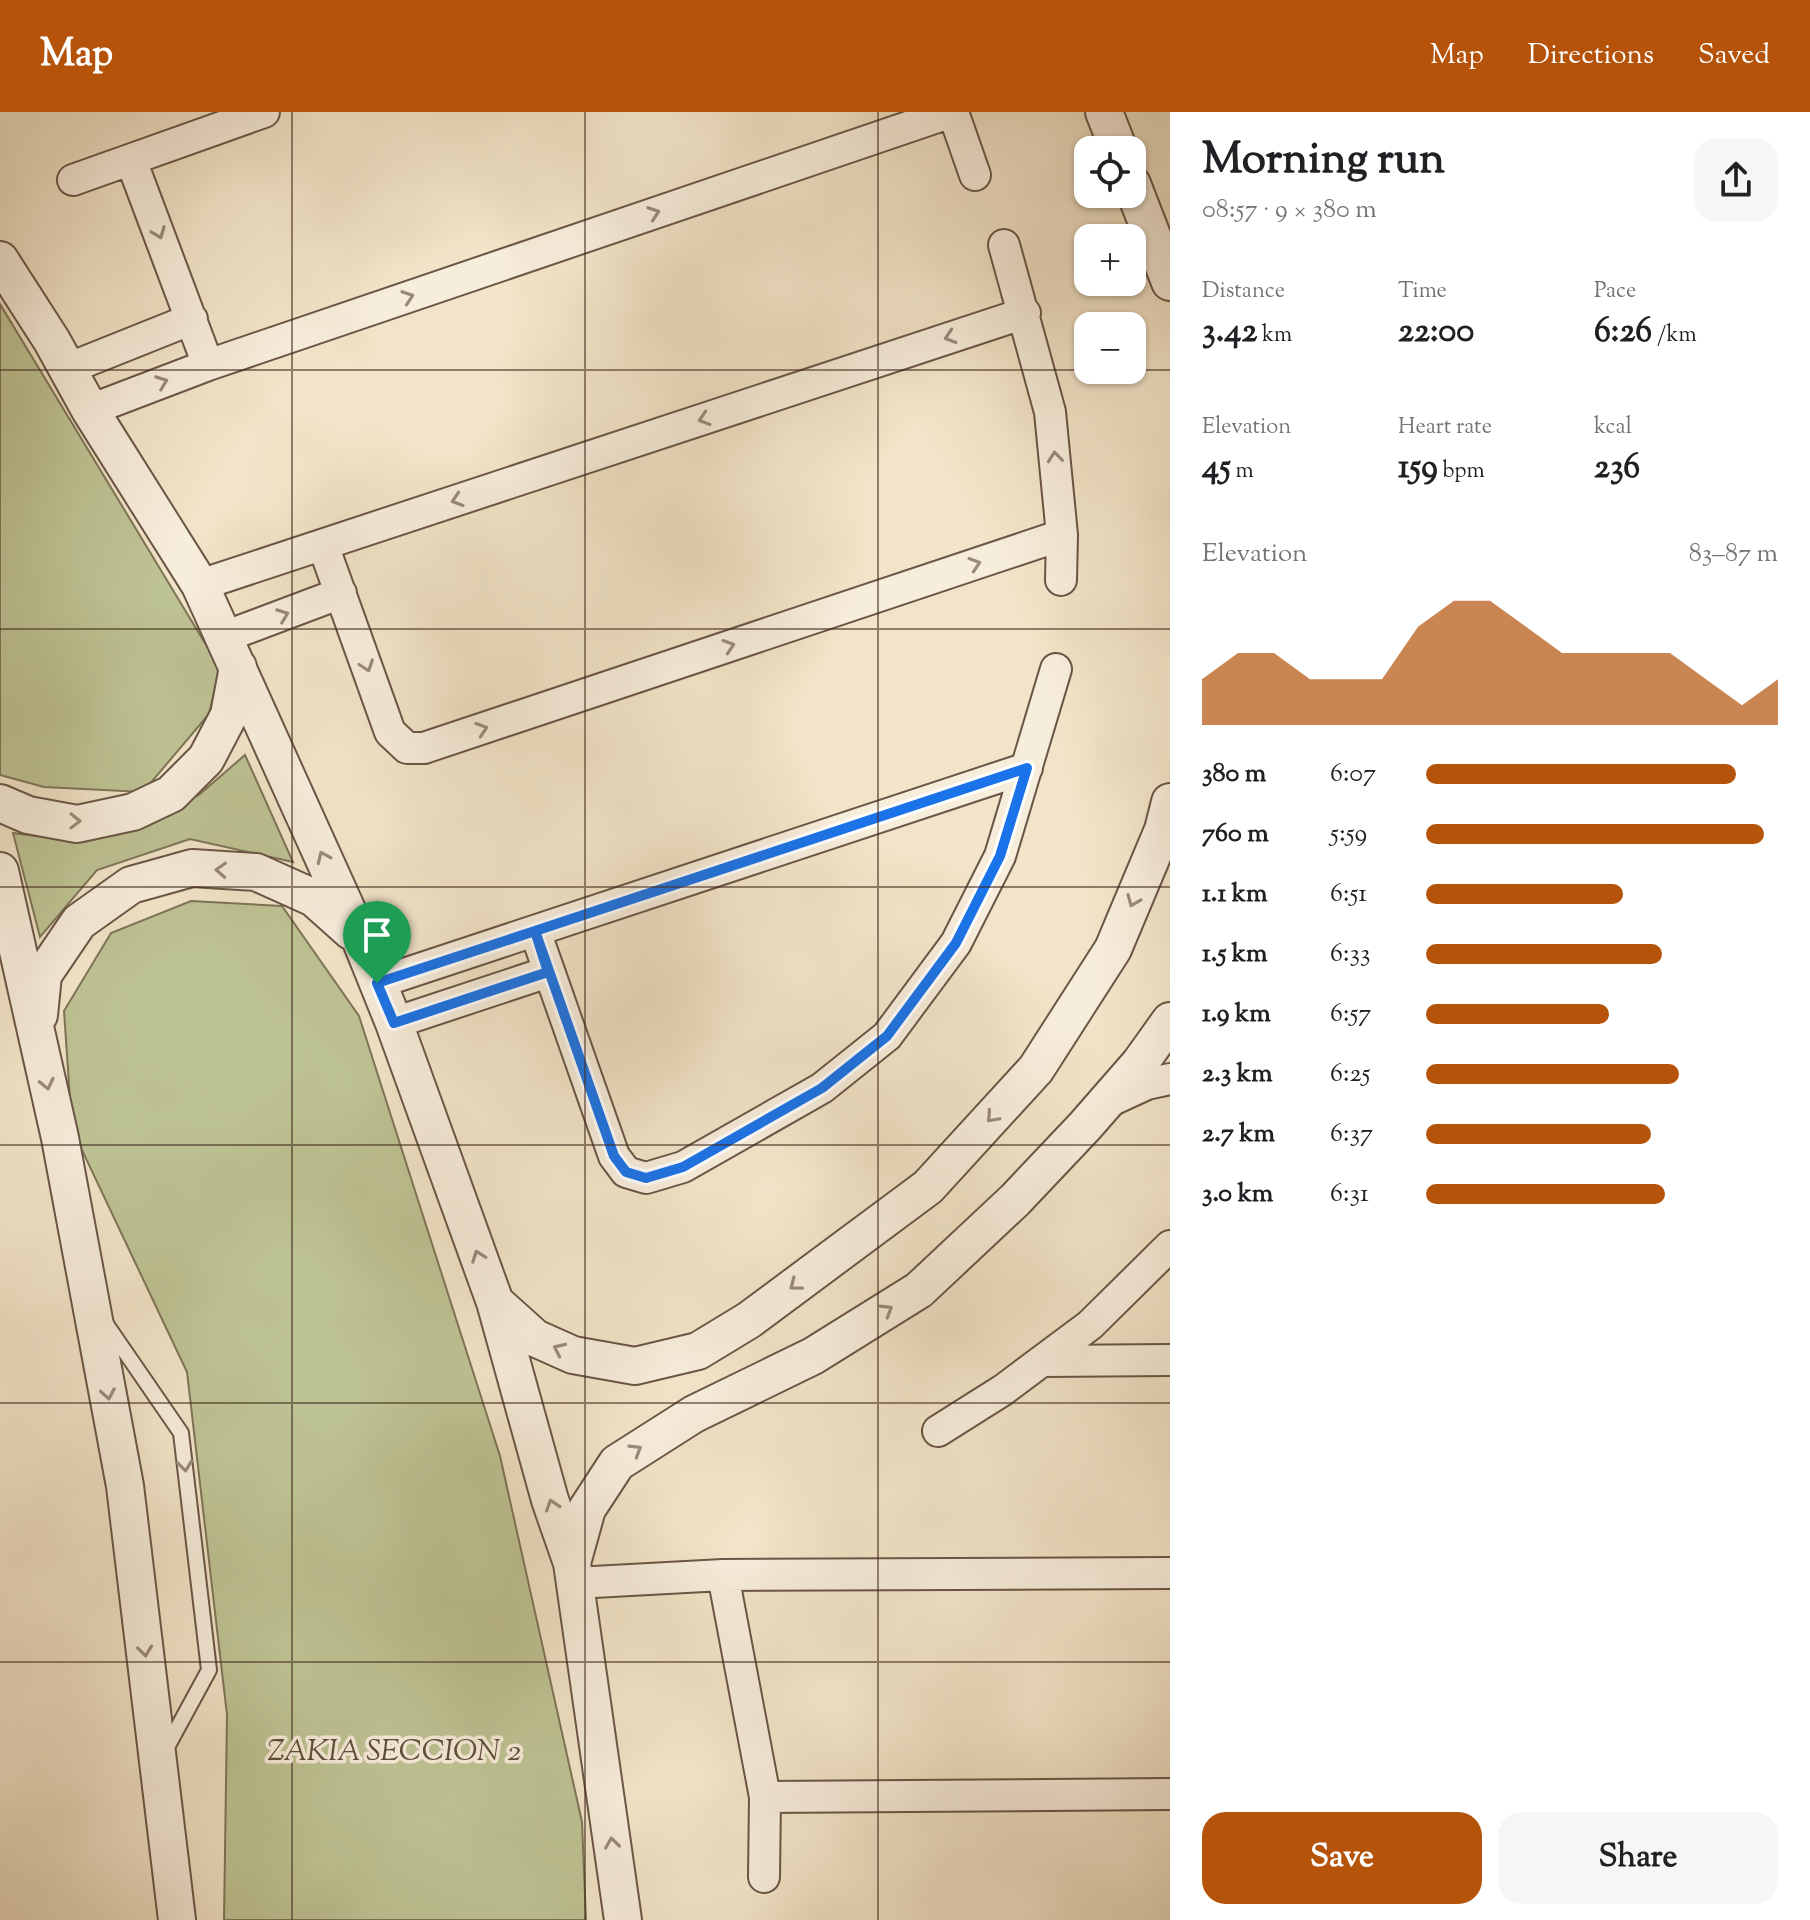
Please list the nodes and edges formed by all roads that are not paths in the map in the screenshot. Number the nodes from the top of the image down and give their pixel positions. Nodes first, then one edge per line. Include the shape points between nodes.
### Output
1 (264, 112) edge
2 (952, 112) edge
3 (1104, 112) edge
4 (1113, 136) edge
5 (131, 160) junction
6 (975, 175) dead end
7 (73, 180) dead end
8 (1141, 208) edge
9 (1004, 245) dead end
10 (0, 260) edge
11 (1170, 282) edge
12 (1025, 313) junction
13 (192, 319) junction
14 (208, 365) junction
15 (67, 369) junction
16 (90, 410) junction
17 (1062, 535) junction
18 (323, 545) junction
19 (1061, 580) dead end
20 (200, 585) junction
21 (341, 593) junction
22 (231, 652) junction
23 (1056, 669) dead end
24 (1027, 768) junction
25 (1170, 802) edge
26 (0, 803) edge
27 (1, 875) edge
28 (535, 931) junction
29 (361, 941) junction
30 (548, 972) junction
31 (377, 983) junction
32 (1170, 1021) edge
33 (394, 1023) junction
34 (37, 1042) junction
35 (1170, 1079) edge
36 (1106, 1103) junction
37 (1170, 1246) edge
38 (495, 1302) junction
39 (92, 1303) junction
40 (1170, 1360) edge
41 (1043, 1361) junction
42 (938, 1431) dead end
43 (573, 1573) junction
44 (1170, 1573) edge
45 (723, 1575) junction
46 (159, 1762) junction
47 (1170, 1794) edge
48 (765, 1797) junction
49 (764, 1877) dead end
50 (177, 1920) edge
51 (623, 1920) edge

1 - 5 street
2 - 6 street
14 -> 2 street
3 - 4 street
5 - 7 street
5 -> 13 street
8 - 11 street
9 - 12 street
10 - 15 street
17 -> 12 street via 1050,412
12 -> 18 street
13 - 14 street
13 - 15 street
16 -> 14 street
15 - 16 street
16 - 20 street
17 - 19 street
21 -> 17 street via 390,732 407,748 424,748
18 - 20 street
18 - 21 street
20 - 22 street
22 -> 21 street
26 -> 22 street via 28,815 77,824 133,812 171,794 206,759 229,715
29 -> 22 street
23 - 24 street
24 - 28 street
24 - 30 street via 1000,856 956,943 887,1036 822,1088 683,1167 646,1178 626,1172 614,1156
25 -> 38 street via 1113,949 1036,1069 928,1187 749,1320 698,1351 635,1366 573,1355 535,1338
27 - 34 street
28 - 30 street
28 - 31 street
29 - 31 street
29 -> 34 street via 314,898 256,872 192,868 131,885 79,922 43,975
30 - 33 street
31 - 33 street
32 - 36 street
38 -> 33 street
34 -> 39 street
35 - 36 street
43 -> 36 street via 587,1509 617,1463 694,1414 813,1356 919,1290 1015,1200
37 - 41 street via 1090,1325
43 -> 38 street
39 -> 46 street via 125,1486
39 -> 46 lane via 181,1433 209,1670
40 - 41 street
41 - 42 street
43 - 45 street
51 -> 43 street
44 - 45 street
45 - 48 street
46 - 50 street
47 - 48 street
48 - 49 street

